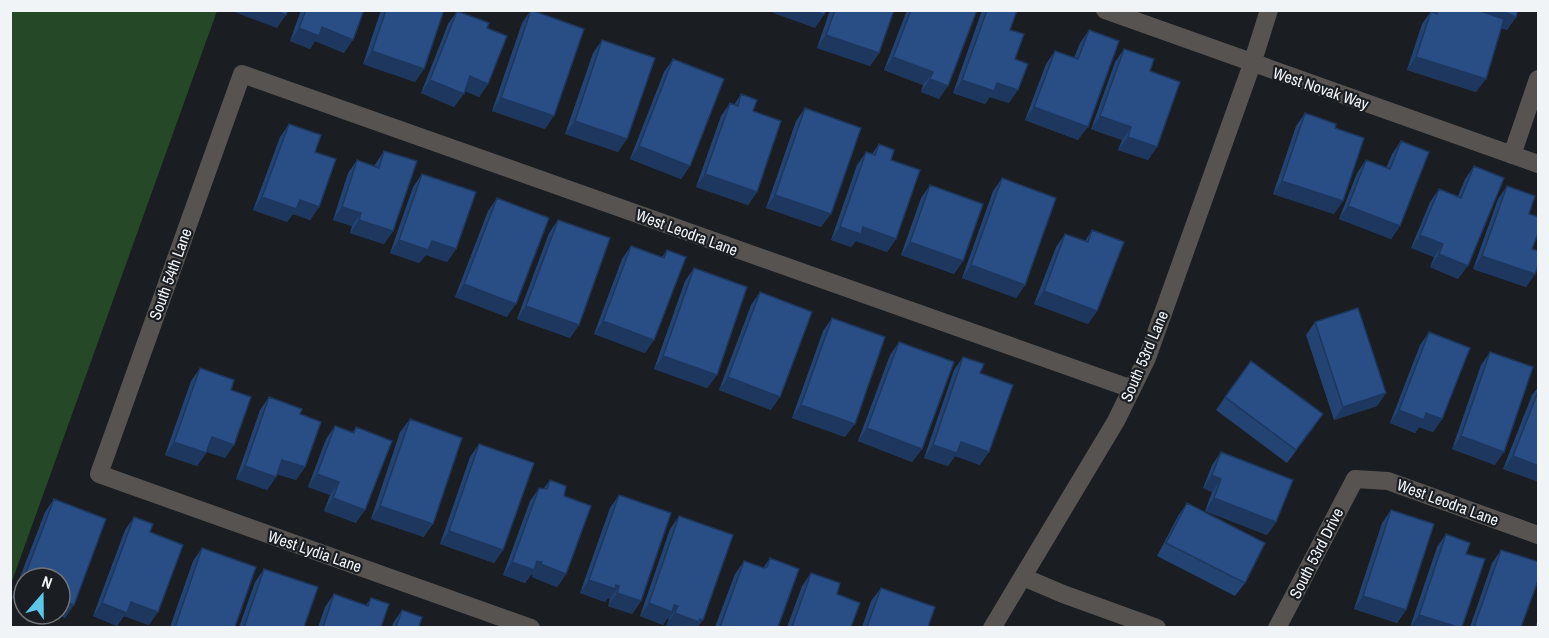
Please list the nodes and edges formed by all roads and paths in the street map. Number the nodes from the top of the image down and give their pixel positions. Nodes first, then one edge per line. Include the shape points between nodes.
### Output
1 (1105, 10) edge
2 (1269, 10) edge
3 (1252, 64) junction
4 (242, 74) joint
5 (1539, 79) edge
6 (1512, 155) junction
7 (1539, 164) edge
8 (1132, 389) junction
9 (99, 474) joint
10 (1355, 479) joint
11 (1539, 535) edge
12 (1023, 577) junction
13 (531, 627) edge
14 (992, 627) edge
15 (1157, 627) edge
16 (1277, 627) edge

1 - 3 street, West Novak Way
2 - 3 street, South 53rd Lane
3 - 6 street, West Novak Way
3 - 8 street, South 53rd Lane via 1147,358
4 - 8 street, West Leodra Lane
4 - 9 street, South 54th Lane
5 - 6 street
6 - 7 street, West Novak Way
8 - 12 street, South 53rd Lane
9 - 13 street, West Lydia Lane
10 - 11 street, West Leodra Lane via 1388,481
10 - 16 street, South 53rd Drive
12 - 14 street, South 53rd Lane
12 - 15 street

